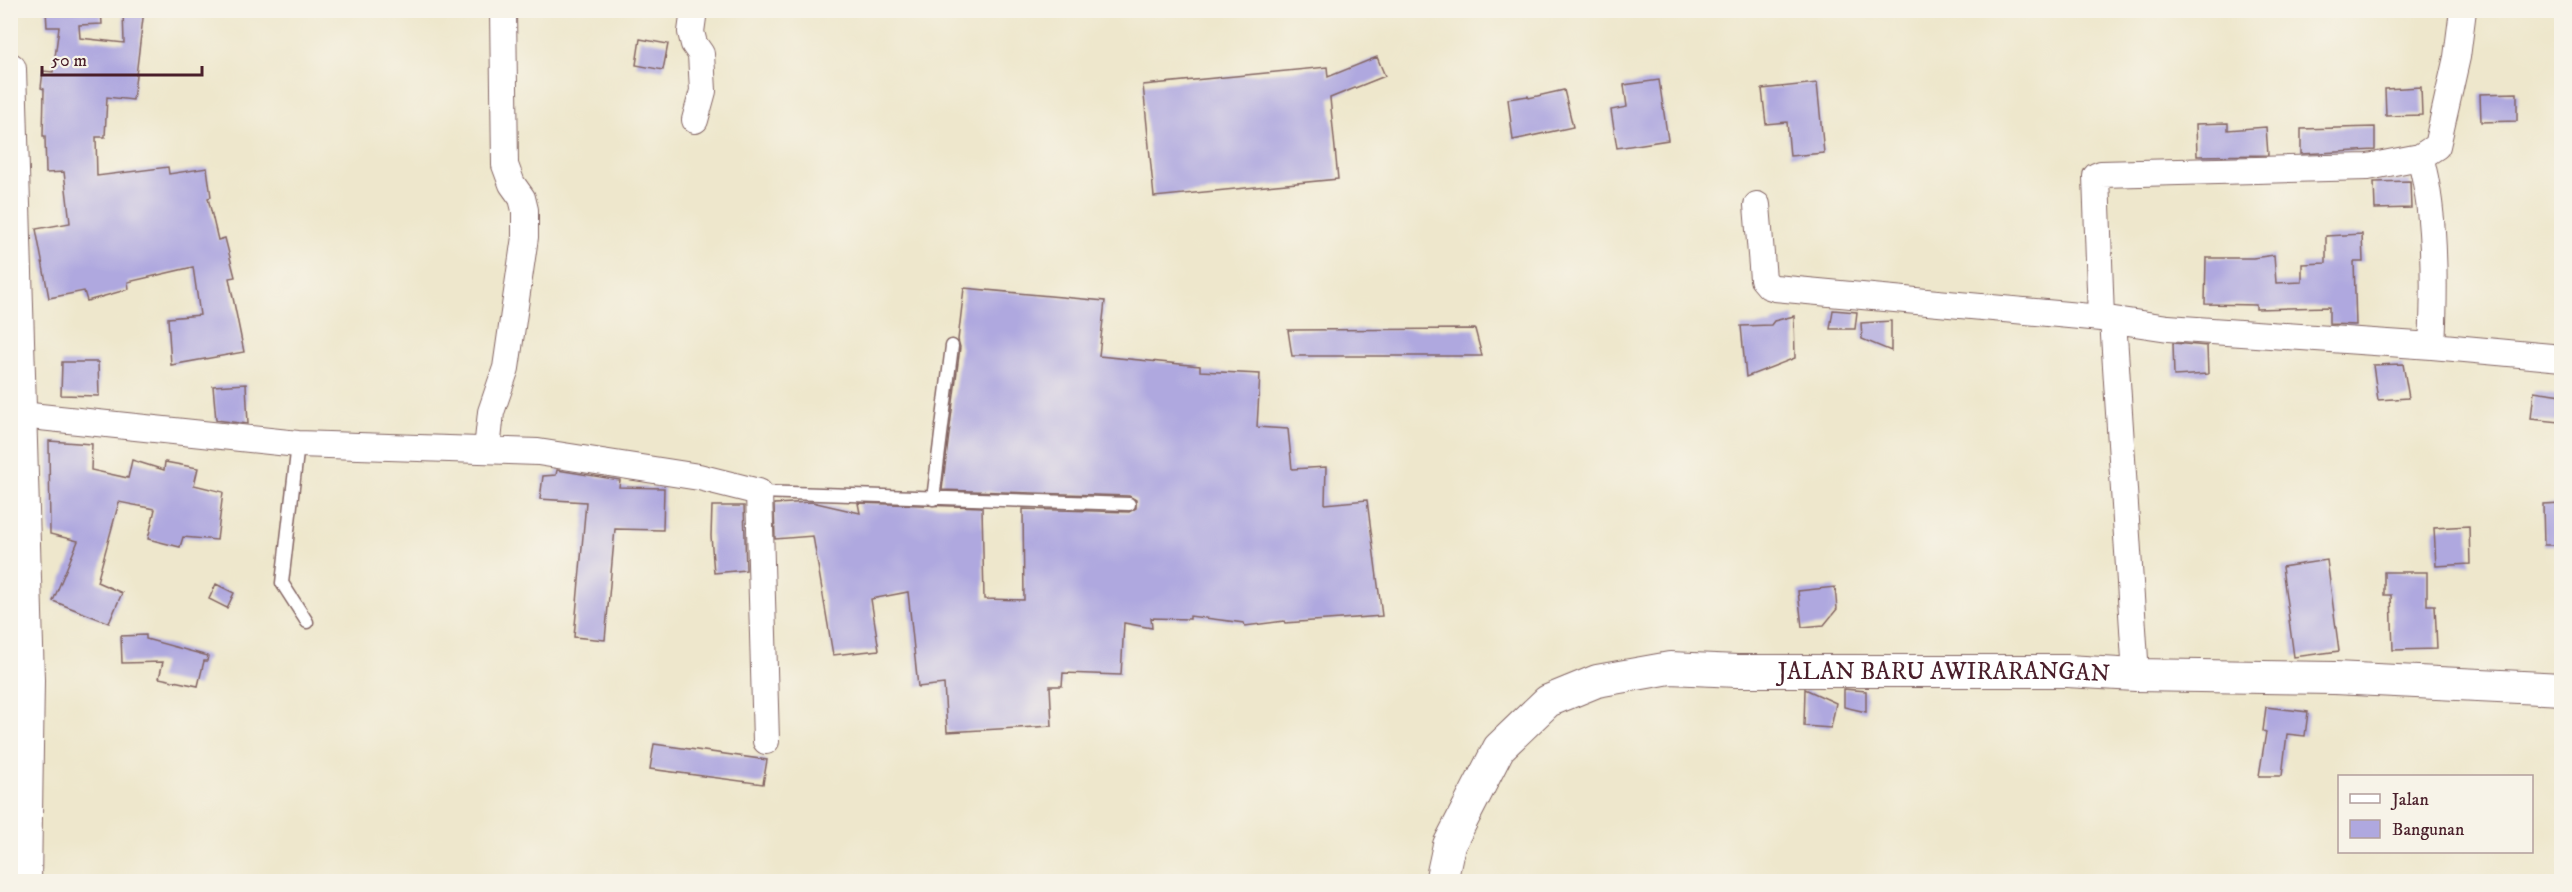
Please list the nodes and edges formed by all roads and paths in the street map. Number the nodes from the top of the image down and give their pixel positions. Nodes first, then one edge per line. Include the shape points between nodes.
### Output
1 (503, 10) edge
2 (694, 10) edge
3 (2463, 10) edge
4 (10, 69) edge
5 (694, 120) dead end
6 (2420, 157) junction
7 (1757, 205) dead end
8 (2107, 319) junction
9 (952, 346) dead end
10 (2432, 346) junction
11 (2562, 358) edge
12 (18, 422) edge
13 (298, 444) junction
14 (488, 450) junction
15 (759, 492) junction
16 (933, 499) junction
17 (1129, 504) dead end
18 (307, 622) dead end
19 (2136, 675) junction
20 (2562, 688) edge
21 (766, 741) dead end
22 (18, 832) edge
23 (25, 882) edge
24 (1440, 882) edge

1 - 14 street via 505,165 522,198 525,219 506,368 490,412
2 - 5 street via 691,32 700,54 703,91
3 - 6 street via 2437,146
4 - 12 street
6 - 8 street via 2368,167 2096,176
6 - 10 street via 2426,177 2434,291
7 - 8 street via 1763,279 1775,288
8 - 10 street via 2168,328
8 - 19 street
9 - 16 lane
10 - 11 street
12 - 13 street
12 - 22 street via 28,680
13 - 14 street
13 - 18 lane via 282,583
14 - 15 street via 538,452 699,477
15 - 16 lane
15 - 21 street
16 - 17 lane
19 - 20 street, JALAN BARU AWIRARANGAN via 2334,678
19 - 24 street, JALAN BARU AWIRARANGAN via 1670,668 1597,681 1548,701 1499,748 1449,845
22 - 23 street

